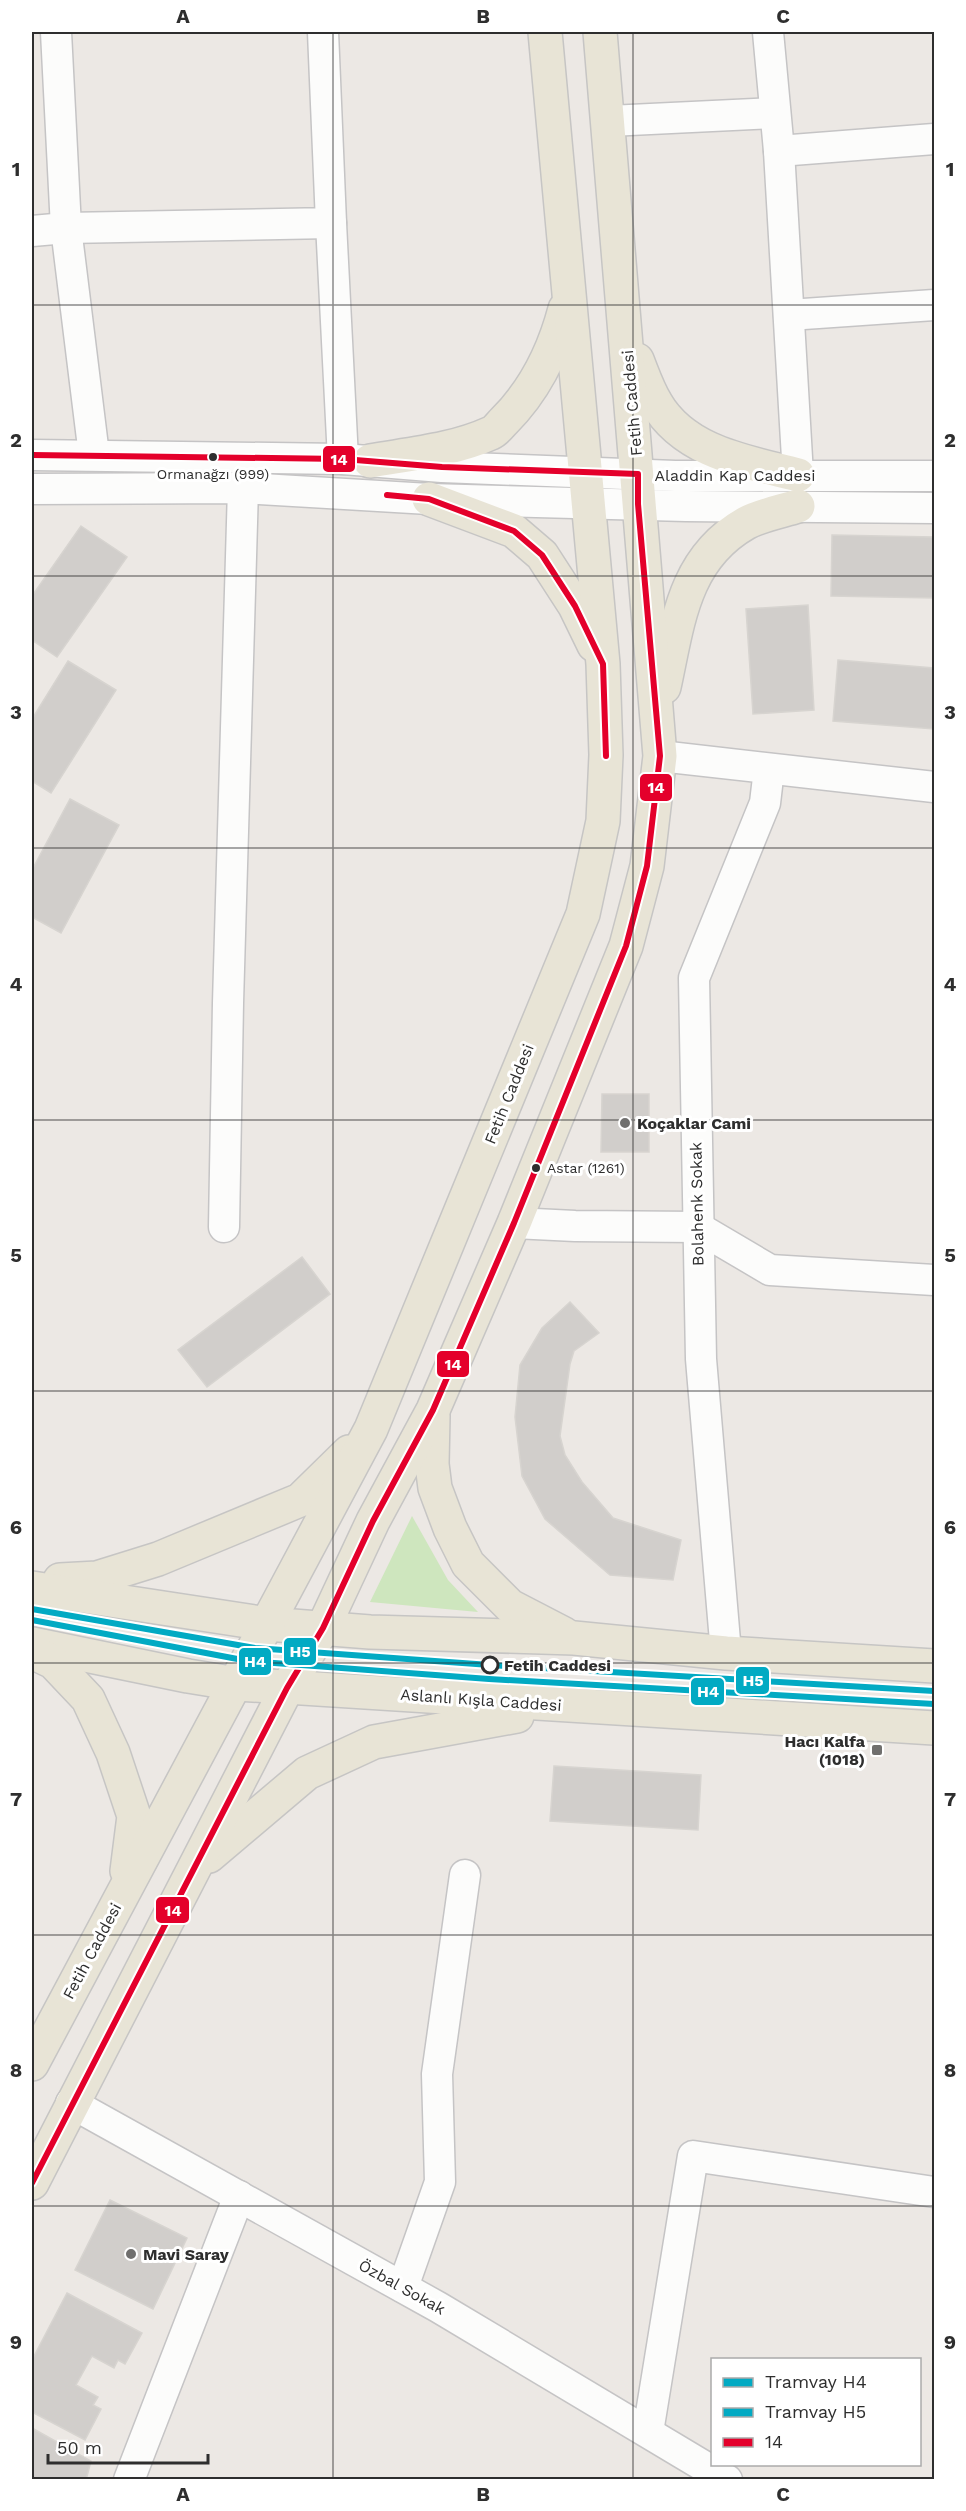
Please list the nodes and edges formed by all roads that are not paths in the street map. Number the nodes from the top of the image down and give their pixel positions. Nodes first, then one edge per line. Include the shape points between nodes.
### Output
1 (56, 32) edge
2 (323, 32) edge
3 (545, 32) edge
4 (600, 32) edge
5 (768, 32) edge
6 (775, 113) junction
7 (609, 121) junction
8 (934, 139) edge
9 (779, 151) junction
10 (331, 223) junction
11 (66, 228) junction
12 (32, 231) edge
13 (569, 296) junction
14 (934, 305) edge
15 (789, 315) junction
16 (625, 326) junction
17 (32, 455) edge
18 (94, 455) junction
19 (357, 460) junction
20 (934, 476) edge
21 (243, 488) junction
22 (588, 488) junction
23 (32, 489) edge
24 (638, 489) junction
25 (798, 490) junction
26 (429, 499) junction
27 (934, 508) edge
28 (603, 664) junction
29 (657, 721) junction
30 (660, 756) junction
31 (769, 769) junction
32 (934, 788) edge
33 (514, 1223) junction
34 (224, 1227) dead end
35 (697, 1227) junction
36 (934, 1280) edge
37 (433, 1410) junction
38 (371, 1429) junction
39 (32, 1582) edge
40 (32, 1588) edge
41 (267, 1624) junction
42 (324, 1628) junction
43 (574, 1638) junction
44 (32, 1644) edge
45 (32, 1652) edge
46 (726, 1653) junction
47 (934, 1666) edge
48 (237, 1684) junction
49 (287, 1688) junction
50 (572, 1706) junction
51 (934, 1728) edge
52 (196, 1867) junction
53 (465, 1875) dead end
54 (124, 1889) junction
55 (32, 2064) edge
56 (71, 2103) junction
57 (32, 2183) edge
58 (934, 2192) edge
59 (239, 2196) junction
60 (403, 2287) junction
61 (648, 2432) junction
62 (129, 2480) edge
63 (728, 2480) edge

1 - 11 street
2 - 10 street
3 - 13 main road, Fetih Caddesi
4 - 7 main road, Fetih Caddesi
5 - 6 street
6 - 7 street
6 - 9 street
7 - 16 main road, Fetih Caddesi
8 - 9 street
9 - 15 street
10 - 11 street
10 - 19 street
11 - 12 street
11 - 18 street
13 - 19 main road via 546,363 516,409 494,432 457,446
13 - 22 main road, Fetih Caddesi
14 - 15 street
15 - 25 street
16 - 24 main road, Fetih Caddesi
16 - 25 main road via 656,405 683,435
17 - 18 street, Aladdin Kap Caddesi
18 - 19 street, Aladdin Kap Caddesi
19 - 22 street, Aladdin Kap Caddesi via 442,467
20 - 25 street, Aladdin Kap Caddesi
21 - 23 street, Aladdin Kap Caddesi
21 - 26 street, Aladdin Kap Caddesi
21 - 34 street
22 - 24 street, Aladdin Kap Caddesi
22 - 26 street, Aladdin Kap Caddesi
22 - 28 main road, Fetih Caddesi
24 - 25 street, Aladdin Kap Caddesi
24 - 29 main road, Fetih Caddesi
25 - 27 street, Aladdin Kap Caddesi
25 - 29 main road via 716,546 695,571 681,605
26 - 28 main road via 514,531 542,555 575,606
28 - 38 main road, Fetih Caddesi via 603,821 583,914
29 - 30 main road, Fetih Caddesi
30 - 31 street
30 - 33 main road, Fetih Caddesi via 647,866 626,946
31 - 32 street
31 - 35 street, Bolahenk Sokak via 765,803 694,978
33 - 35 street
33 - 37 main road, Fetih Caddesi
35 - 36 street via 770,1270
35 - 46 street, Bolahenk Sokak via 701,1359
37 - 42 main road, Fetih Caddesi via 373,1521
37 - 43 main road via 435,1488 468,1564 510,1606
38 - 39 main road via 300,1500 159,1559 97,1578
38 - 41 main road, Fetih Caddesi
40 - 41 main road
41 - 42 main road
41 - 48 main road, Fetih Caddesi
42 - 43 main road
42 - 49 main road, Fetih Caddesi
43 - 46 main road
44 - 48 main road, Aslanlı Kışla Caddesi
45 - 54 main road via 53,1662 88,1699 113,1753 134,1816
46 - 47 main road
48 - 49 main road, Aslanlı Kışla Caddesi
48 - 54 main road, Fetih Caddesi
49 - 50 main road, Aslanlı Kışla Caddesi
49 - 52 main road, Fetih Caddesi
50 - 51 main road, Aslanlı Kışla Caddesi
50 - 52 main road via 374,1742 308,1773
52 - 56 main road, Fetih Caddesi
53 - 60 street via 436,2074 440,2181
54 - 55 main road, Fetih Caddesi
56 - 57 main road, Fetih Caddesi
56 - 59 street, Özbal Sokak
58 - 61 street via 693,2156
59 - 60 street, Özbal Sokak
59 - 62 street
60 - 61 street, Özbal Sokak
61 - 63 street, Özbal Sokak

